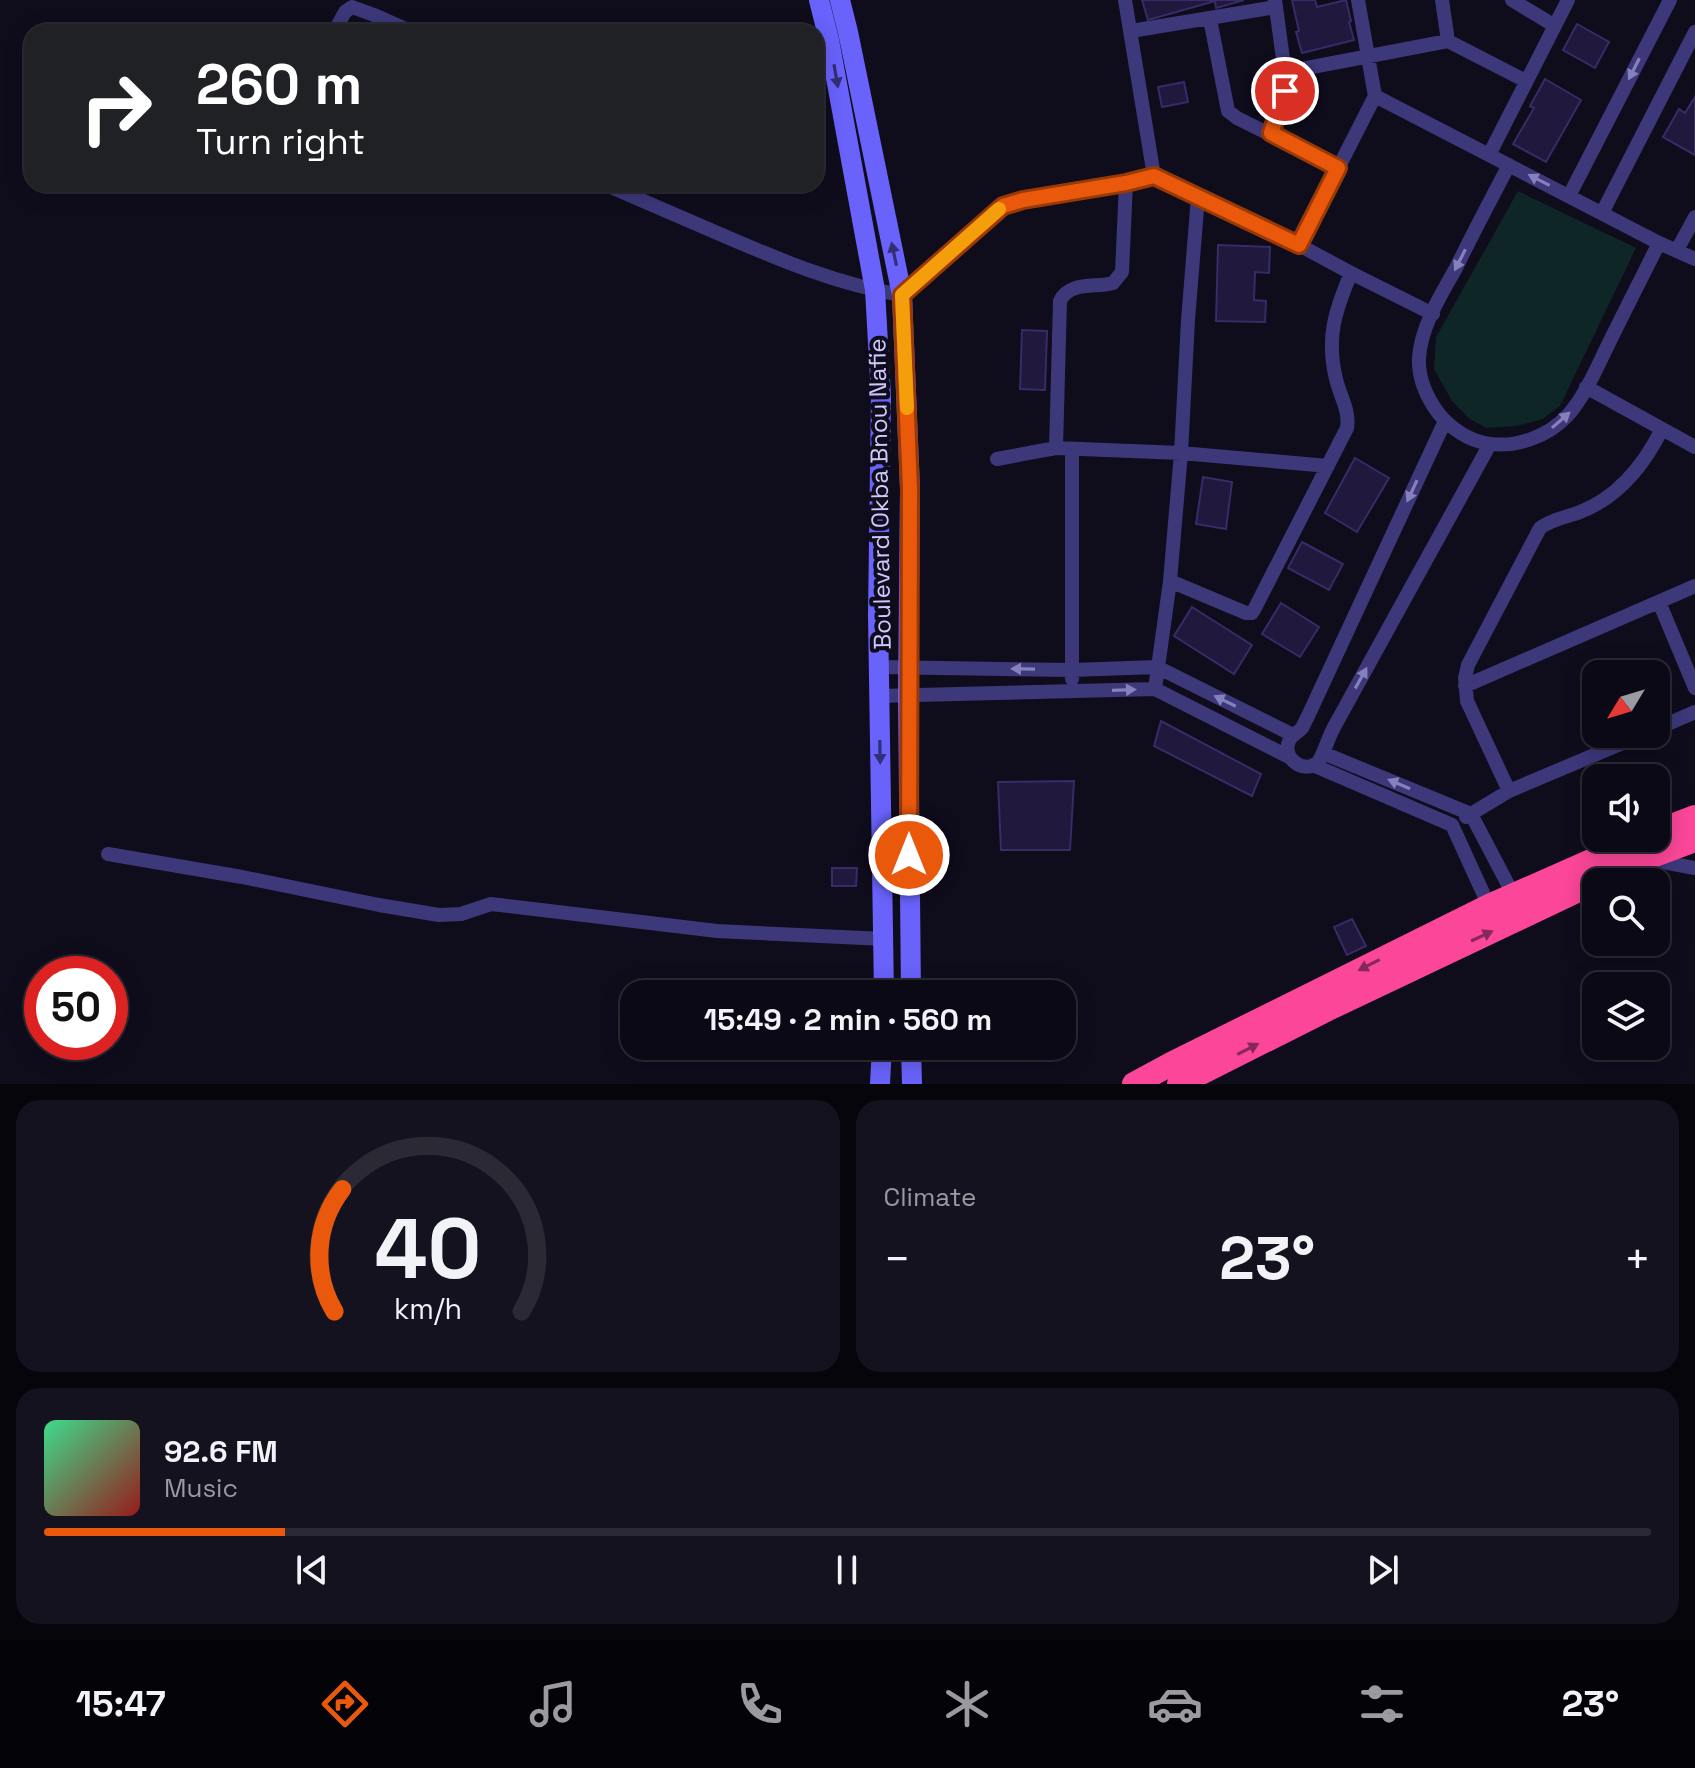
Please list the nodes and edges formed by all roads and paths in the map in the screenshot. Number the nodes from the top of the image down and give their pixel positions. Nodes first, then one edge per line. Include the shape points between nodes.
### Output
1 (819, 0) edge
2 (840, 0) edge
3 (1125, 0) edge
4 (1358, 0) edge
5 (1442, 0) edge
6 (1512, 0) edge
7 (1568, 0) edge
8 (1670, 0) edge
9 (1276, 3) edge
10 (1210, 19) junction
11 (338, 24) edge
12 (394, 24) edge
13 (1555, 26) junction
14 (1131, 31) junction
15 (1695, 32) edge
16 (1448, 41) junction
17 (1368, 56) junction
18 (1286, 72) junction
19 (1526, 81) junction
20 (1375, 96) junction
21 (1271, 133) junction
22 (1489, 155) junction
23 (1509, 165) junction
24 (1338, 168) junction
25 (1154, 176) junction
26 (1126, 183) junction
27 (622, 192) edge
28 (1569, 196) junction
29 (1198, 197) junction
30 (1602, 213) junction
31 (1695, 217) edge
32 (1659, 243) junction
33 (1299, 245) junction
34 (1677, 250) junction
35 (1695, 259) edge
36 (1351, 273) junction
37 (875, 290) junction
38 (902, 295) junction
39 (1433, 314) junction
40 (1586, 387) junction
41 (1445, 421) junction
42 (1662, 429) junction
43 (1490, 444) junction
44 (1695, 447) edge
45 (1056, 448) junction
46 (1072, 449) junction
47 (1181, 453) junction
48 (997, 459) dead end
49 (1328, 466) junction
50 (1170, 581) junction
51 (1695, 586) edge
52 (1659, 602) junction
53 (879, 667) junction
54 (1157, 667) junction
55 (909, 668) junction
56 (1072, 670) junction
57 (1465, 686) junction
58 (1695, 688) edge
59 (1155, 689) junction
60 (1072, 691) junction
61 (908, 695) junction
62 (878, 696) junction
63 (1695, 712) edge
64 (1670, 723) edge
65 (1297, 733) junction
66 (1611, 748) edge
67 (1324, 749) junction
68 (1289, 757) junction
69 (1313, 765) junction
70 (1509, 791) junction
71 (1471, 814) junction
72 (1695, 817) edge
73 (1452, 825) junction
74 (1670, 827) edge
75 (1695, 840) edge
76 (1670, 844) edge
77 (1632, 852) edge
78 (1635, 852) edge
79 (1653, 852) edge
80 (108, 854) dead end
81 (1695, 868) edge
82 (1514, 896) junction
83 (1489, 906) junction
84 (884, 939) junction
85 (884, 980) edge
86 (911, 980) edge
87 (881, 1060) edge
88 (911, 1060) edge
89 (880, 1084) edge
90 (912, 1084) edge
91 (1134, 1084) edge
92 (1179, 1084) edge

1 -> 37 main road, Boulevard Okba Bnou Nafie
38 -> 2 main road, Boulevard Okba Bnou Nafie
3 - 14 street
4 - 17 street
5 - 16 street
6 - 13 street
7 - 13 street
8 -> 28 street
9 - 10 street
9 - 18 street
10 - 14 street
10 - 21 street via 1228,111
11 - 12 street via 352,7
13 - 19 street
14 - 25 street
15 - 30 street
16 - 17 street
16 - 19 street
17 - 18 street
17 - 20 street
18 - 21 street
19 - 22 street
20 - 22 street
20 - 24 street
21 - 24 street
22 - 23 street
28 -> 23 street
23 -> 39 street
24 - 33 street
25 - 26 street
25 - 29 street
26 - 38 street via 1003,206
26 - 45 street via 1122,272 1113,283 1068,290 1060,301
27 - 37 street via 772,257
28 - 30 street
29 - 33 street
29 - 47 street
30 - 32 street
31 - 34 street
32 - 34 street
32 - 40 street
33 - 36 street
34 - 35 street
36 - 39 street
36 - 49 street via 1335,313 1332,343 1348,423
37 - 38 street
37 - 53 main road, Boulevard Okba Bnou Nafie via 881,396
38 - 55 main road, Boulevard Okba Bnou Nafie via 910,489
39 - 41 street via 1419,368 1427,394
40 - 42 street
43 -> 40 street via 1518,443 1544,434 1567,416
41 - 43 street via 1468,438
41 -> 65 street
42 - 44 street
42 - 57 street via 1647,457 1621,486 1591,507 1540,528 1468,665
67 -> 43 street
45 - 46 street
45 - 48 street
46 - 47 street
46 - 56 street
47 - 49 street
47 - 50 street
49 - 50 street via 1252,613
50 - 54 street
51 - 52 street
52 - 57 street
52 - 58 street
53 - 55 street
53 - 62 main road, Boulevard Okba Bnou Nafie
54 - 56 street
54 - 59 street
65 -> 54 street
56 -> 55 street
55 - 61 main road, Boulevard Okba Bnou Nafie
56 - 60 street
57 - 70 street
60 -> 59 street
59 - 68 street
60 - 61 street
61 - 62 street
61 - 86 main road, Boulevard Okba Bnou Nafie
62 -> 84 main road, Boulevard Okba Bnou Nafie
63 - 64 street
65 - 67 street via 1317,734
65 - 68 street via 1287,746
66 - 70 street
67 - 69 street
71 -> 67 street
68 - 69 street via 1300,766
69 - 73 street
70 - 71 street
71 - 73 street
71 - 82 street
72 - 74 highway
73 - 83 street
75 - 76 highway
77 - 82 highway
92 -> 78 highway
79 - 81 street
80 - 84 street via 439,915 491,904 717,931
82 - 83 highway
83 -> 91 highway
84 - 85 main road, Boulevard Okba Bnou Nafie
87 - 89 main road
88 - 90 main road

